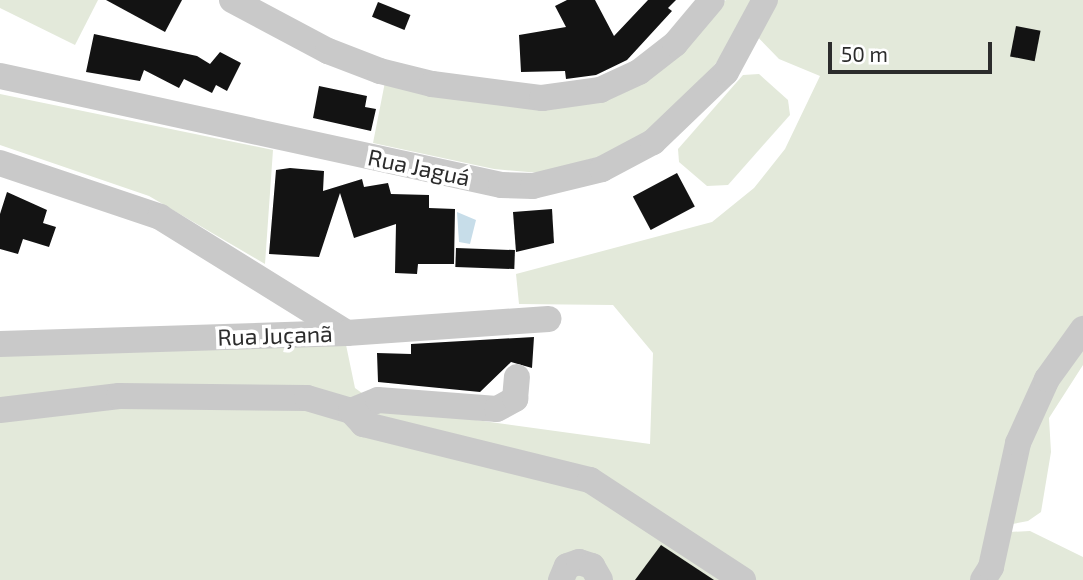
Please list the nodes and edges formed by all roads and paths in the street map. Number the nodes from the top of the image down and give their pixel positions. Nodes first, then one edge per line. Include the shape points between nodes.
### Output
1 (232, 0) edge
2 (712, 0) edge
3 (765, 0) edge
4 (0, 76) edge
5 (0, 163) edge
6 (549, 319) dead end
7 (1083, 329) edge
8 (347, 333) junction
9 (0, 344) edge
10 (517, 377) dead end
11 (0, 410) edge
12 (351, 411) junction
13 (561, 580) edge
14 (600, 580) edge
15 (743, 580) edge
16 (983, 580) edge

1 - 2 street via 328,51 380,71 432,84 542,98 581,95 629,78 675,44
3 - 4 street, Rua Jaguá via 726,72 653,142 602,169 533,186 501,185
5 - 8 street via 160,217
6 - 8 street, Rua Juçanã
7 - 16 street via 1046,379 1018,443 991,568
8 - 9 street, Rua Juçanã
10 - 12 street via 515,399 497,409 377,400
11 - 12 street via 118,396 264,396 307,398
12 - 15 street via 363,424 590,480
13 - 14 street via 567,566 579,562 592,566

